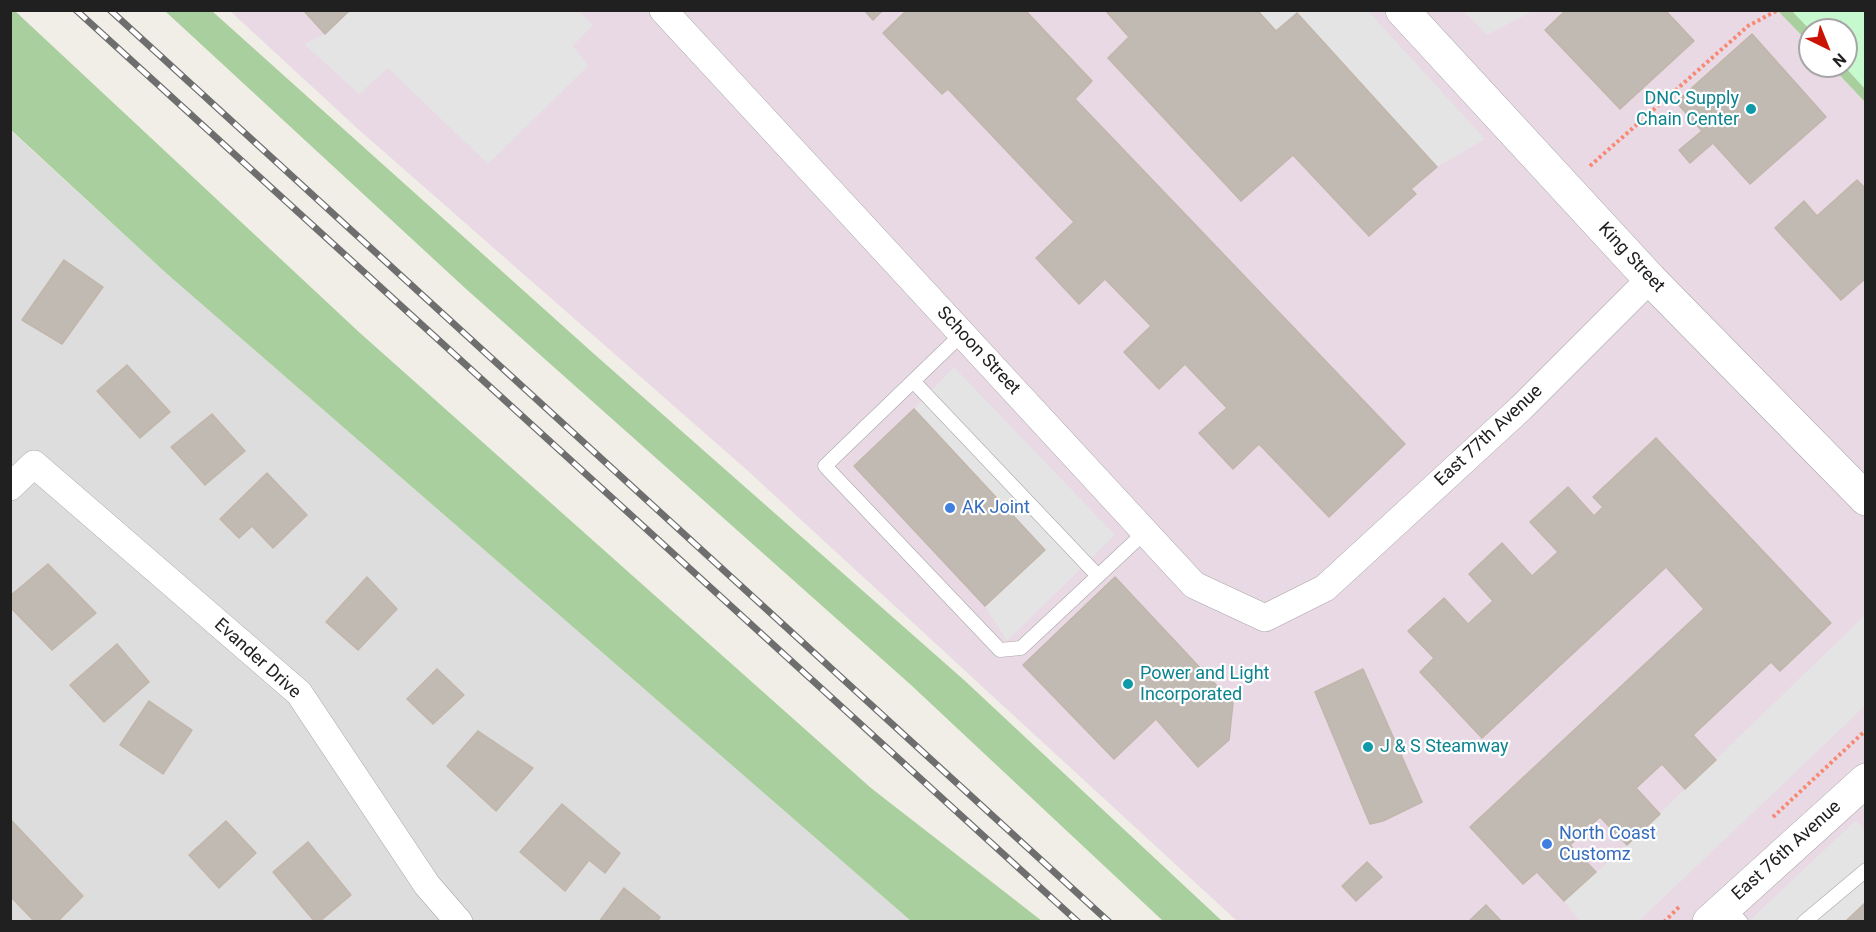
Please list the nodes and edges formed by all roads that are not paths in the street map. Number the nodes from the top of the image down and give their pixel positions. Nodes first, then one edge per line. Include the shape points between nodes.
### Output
1 (663, 10) edge
2 (1401, 10) edge
3 (1650, 279) junction
4 (963, 334) junction
5 (913, 381) junction
6 (10, 487) edge
7 (1866, 499) edge
8 (1145, 532) junction
9 (1098, 576) junction
10 (1325, 588) joint
11 (1866, 780) edge
12 (1866, 870) edge
13 (1725, 916) edge
14 (459, 921) edge
15 (1804, 921) edge

1 - 4 street, Schoon Street
2 - 3 street, King Street
3 - 7 street, King Street
3 - 10 street, East 77th Avenue via 1521,408
4 - 5 lane
4 - 8 street, Schoon Street
5 - 9 lane
5 - 9 lane via 825,466 832,474 1000,650 1021,648
6 - 14 street, Evander Drive via 34,464 299,693 427,885
8 - 9 lane
8 - 10 street, Schoon Street via 1194,585 1265,618
11 - 13 street, East 76th Avenue
12 - 15 lane

